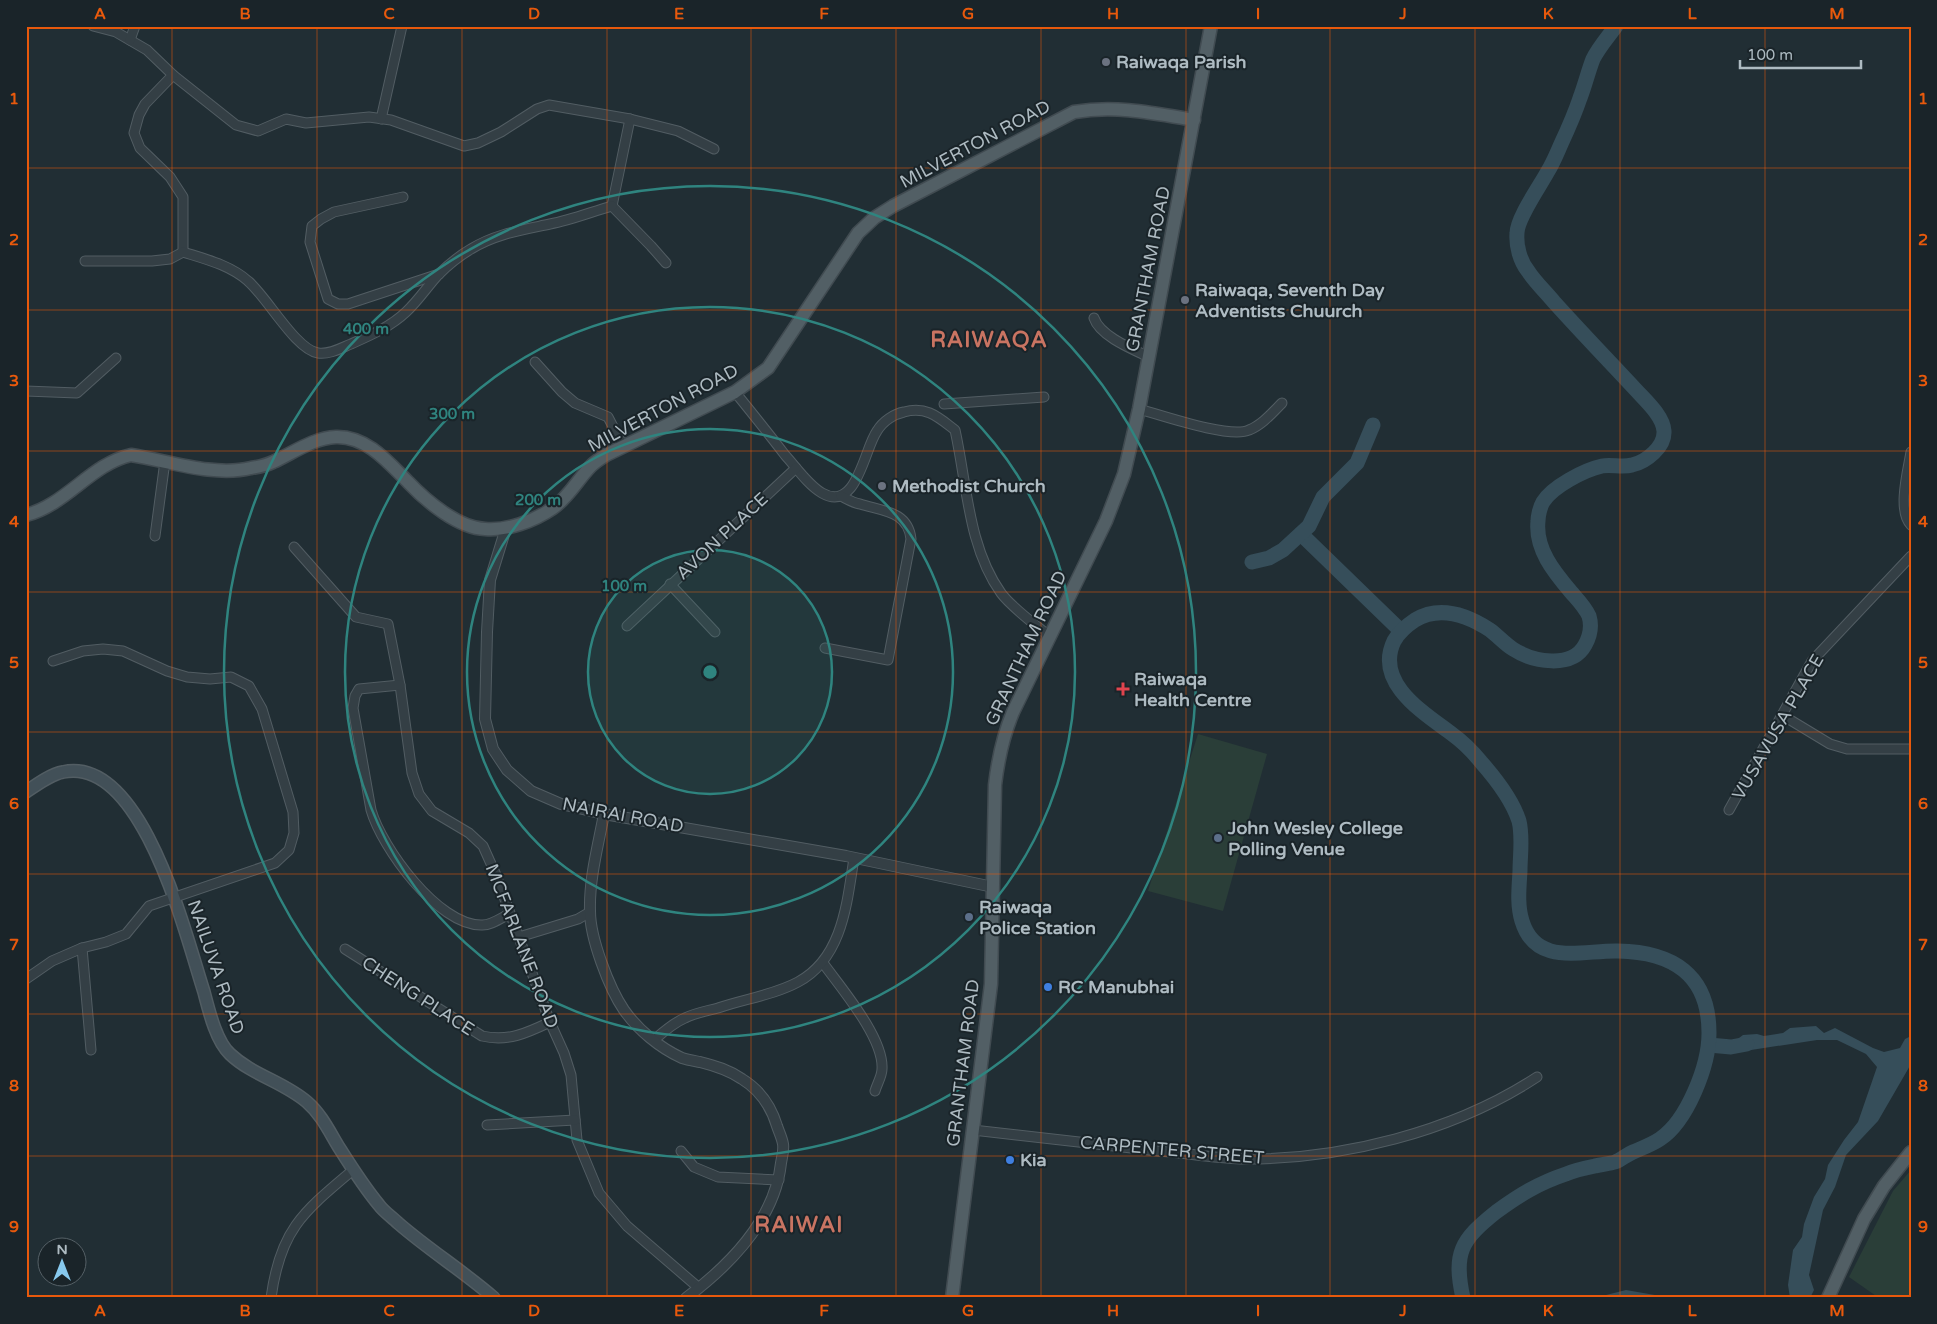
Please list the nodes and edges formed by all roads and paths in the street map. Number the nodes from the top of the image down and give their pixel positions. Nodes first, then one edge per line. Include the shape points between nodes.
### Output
1 (93, 26) edge
2 (135, 26) edge
3 (402, 26) edge
4 (1211, 26) edge
5 (130, 40) junction
6 (173, 75) junction
7 (381, 119) junction
8 (630, 119) junction
9 (1194, 120) junction
10 (714, 148) dead end
11 (403, 197) dead end
12 (612, 206) junction
13 (183, 252) junction
14 (85, 261) dead end
15 (666, 264) dead end
16 (439, 274) junction
17 (1094, 318) dead end
18 (1149, 357) junction
19 (116, 358) dead end
20 (535, 362) dead end
21 (26, 390) edge
22 (735, 392) junction
23 (1044, 397) dead end
24 (1282, 403) dead end
25 (944, 404) dead end
26 (1139, 409) junction
27 (623, 446) junction
28 (1911, 452) edge
29 (164, 461) junction
30 (796, 468) junction
31 (841, 496) junction
32 (26, 515) edge
33 (1911, 525) edge
34 (506, 528) junction
35 (155, 536) dead end
36 (294, 547) dead end
37 (1911, 556) edge
38 (670, 584) junction
39 (627, 626) dead end
40 (716, 632) dead end
41 (1050, 637) junction
42 (825, 648) dead end
43 (53, 661) dead end
44 (400, 685) junction
45 (1782, 715) junction
46 (1911, 749) edge
47 (26, 792) edge
48 (1729, 810) dead end
49 (604, 814) junction
50 (854, 858) junction
51 (993, 887) junction
52 (174, 898) junction
53 (590, 912) junction
54 (509, 914) junction
55 (519, 937) junction
56 (82, 948) junction
57 (345, 949) dead end
58 (823, 963) junction
59 (26, 979) edge
60 (550, 1022) junction
61 (654, 1040) junction
62 (91, 1050) dead end
63 (1537, 1077) dead end
64 (874, 1091) dead end
65 (575, 1120) junction
66 (487, 1125) dead end
67 (973, 1130) junction
68 (682, 1151) dead end
69 (1911, 1152) edge
70 (353, 1170) junction
71 (779, 1180) junction
72 (699, 1288) junction
73 (271, 1298) edge
74 (494, 1298) edge
75 (686, 1298) edge
76 (952, 1298) edge
77 (1828, 1298) edge

1 - 5 street via 116,32
2 - 5 street
3 - 7 street
4 - 9 main road, GRANTHAM ROAD
5 - 6 street via 147,50
6 - 7 street via 236,125 258,131 286,119 306,123 369,117
6 - 13 street via 146,104 134,133 140,148 170,177 183,197
7 - 8 street via 464,146 501,132 549,104
8 - 10 street via 678,131
8 - 12 street
9 - 18 main road, GRANTHAM ROAD
9 - 22 main road, MILVERTON ROAD via 1130,109 1096,108 1074,112 893,206 858,232 768,368
11 - 16 street via 334,212 312,226 310,242 313,257 328,299 348,304
12 - 15 street
12 - 16 street via 497,236 472,248
13 - 14 street via 170,259 152,261
13 - 16 street via 224,266 247,280 265,298 279,320 308,349 319,354 396,322
17 - 18 street via 1099,328
18 - 26 main road, GRANTHAM ROAD
19 - 21 street via 77,393
20 - 27 street via 575,403 608,417
22 - 27 main road, MILVERTON ROAD
22 - 30 street
23 - 25 street
24 - 26 street via 1263,421 1240,433
26 - 41 main road, GRANTHAM ROAD via 1124,474 1106,521
27 - 34 main road, MILVERTON ROAD via 591,466 554,508
28 - 33 street via 1904,511
29 - 32 main road, MILVERTON ROAD via 131,455 117,458 68,492
29 - 34 main road, MILVERTON ROAD via 233,472 273,462 317,441 337,437 360,442 375,451 430,504 460,522 483,529
29 - 35 street
30 - 31 street via 821,493
30 - 38 street, AVON PLACE
31 - 41 street via 852,486 871,441 886,420 916,409 930,412 943,420 955,430 972,522 989,574 1002,595
31 - 42 street via 896,515 910,529 911,539 888,660
34 - 49 street, NAIRAI ROAD via 490,580 486,632 485,719 494,749 507,770 531,791 561,804
36 - 44 street, MCFARLANE ROAD via 356,616 388,624
37 - 45 street, VUSAVUSA PLACE via 1812,661
38 - 39 street, AVON PLACE
38 - 40 street
41 - 51 main road, GRANTHAM ROAD via 1013,712 997,763
43 - 52 street via 83,651 123,651 187,677 231,677 249,686 262,709 293,812 294,833 289,850 275,863
44 - 54 street, MCFARLANE ROAD via 412,773 419,794 432,811 469,833 483,846
44 - 54 street via 359,689 355,696 357,732 375,824 402,867 436,905 453,917 484,926
45 - 46 street via 1830,744 1846,749
45 - 48 street, VUSAVUSA PLACE
47 - 52 main road, NAILUVA ROAD via 62,772 84,772 104,779 123,797 142,826 159,857
49 - 50 street, NAIRAI ROAD
49 - 53 street via 591,884
50 - 51 street, NAIRAI ROAD
50 - 58 street via 844,915
51 - 67 main road, GRANTHAM ROAD via 991,984
52 - 56 street via 149,906 126,934
52 - 70 main road, NAILUVA ROAD via 216,1032 229,1054 308,1103
53 - 55 street via 578,919
53 - 61 street via 595,939 613,990 624,1010
54 - 55 street, MCFARLANE ROAD
55 - 60 street, MCFARLANE ROAD
56 - 59 street via 52,961
56 - 62 street
57 - 60 street, CHENG PLACE via 482,1036 493,1039 514,1037
58 - 61 street via 798,982 685,1018
58 - 64 street via 872,1032 882,1069
60 - 65 street, MCFARLANE ROAD via 571,1075
61 - 71 street via 683,1058 722,1068 743,1079 760,1094 772,1109 783,1145
63 - 67 street, CARPENTER STREET via 1494,1103 1470,1113 1407,1135 1317,1156 1239,1159
65 - 66 street
65 - 72 street, MCFARLANE ROAD via 577,1140 599,1193 627,1226
67 - 76 main road, GRANTHAM ROAD
68 - 71 street via 694,1167 718,1177
69 - 77 main road via 1884,1186 1864,1219
70 - 73 street via 314,1202 293,1228 280,1254
70 - 74 main road, NAILUVA ROAD via 380,1206
71 - 72 street via 771,1202 744,1244
72 - 75 street

